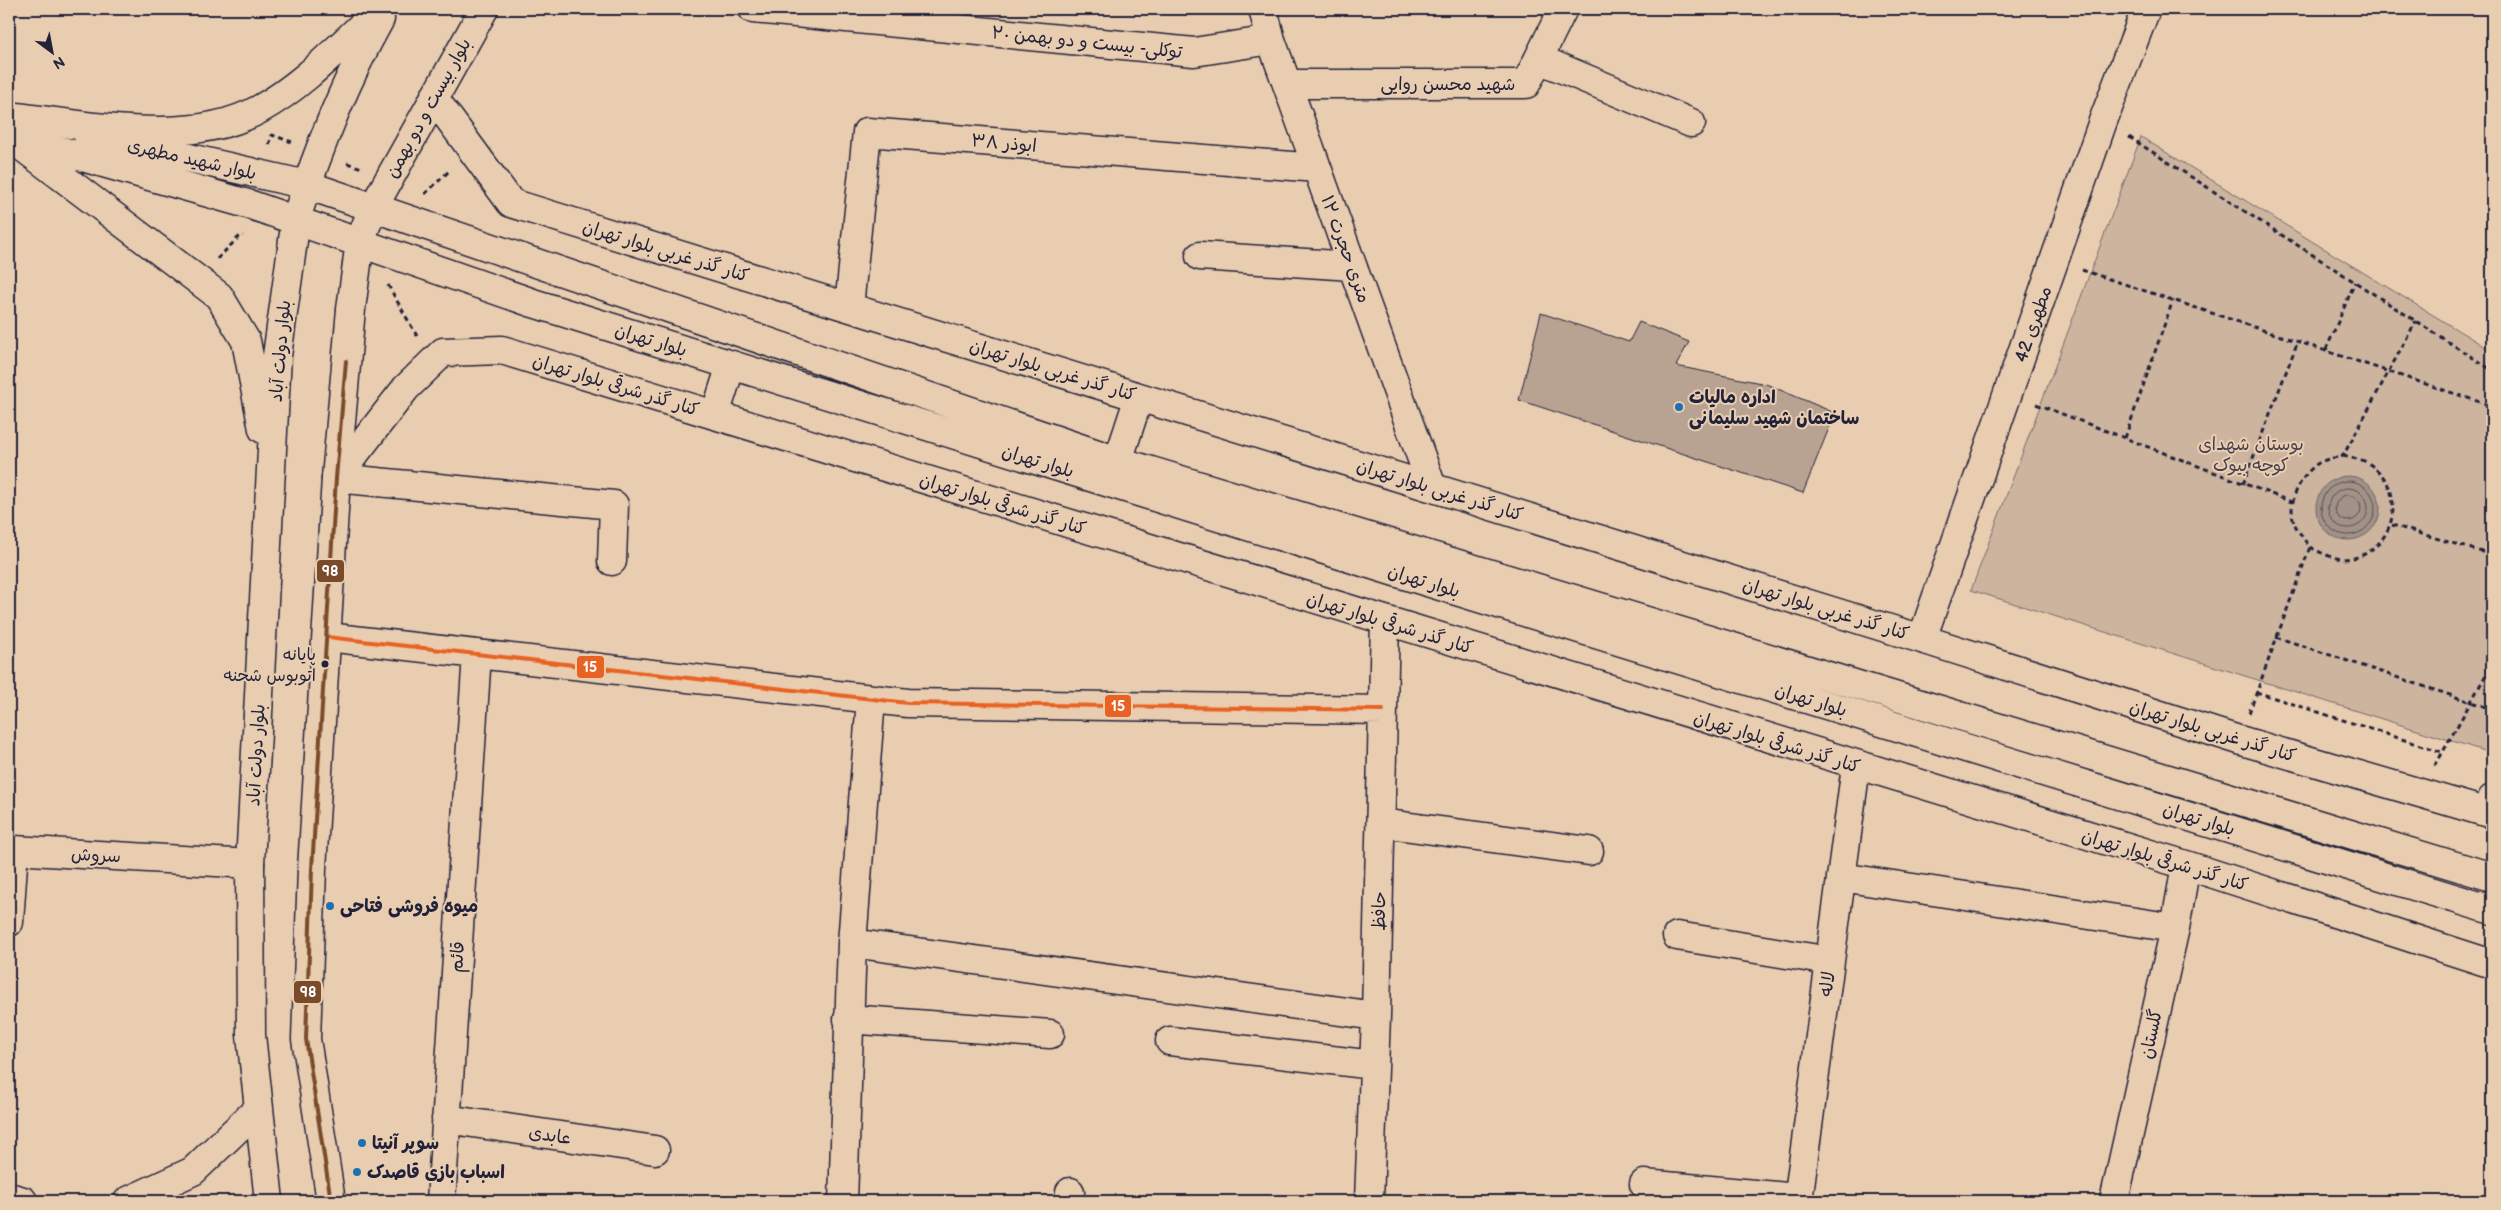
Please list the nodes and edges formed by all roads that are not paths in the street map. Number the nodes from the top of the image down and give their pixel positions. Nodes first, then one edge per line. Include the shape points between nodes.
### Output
1 (380, 9) edge
2 (386, 9) edge
3 (484, 9) edge
4 (753, 9) edge
5 (1263, 9) edge
6 (1563, 9) edge
7 (2146, 9) edge
8 (967, 19) edge
9 (1271, 40) junction
10 (1539, 58) junction
11 (1287, 84) junction
12 (434, 98) junction
13 (1691, 123) dead end
14 (10, 126) edge
15 (1317, 168) junction
16 (307, 185) junction
17 (373, 208) junction
18 (296, 219) junction
19 (360, 241) junction
20 (1200, 256) dead end
21 (1352, 266) junction
22 (849, 307) junction
23 (731, 365) junction
24 (1139, 397) junction
25 (716, 415) junction
26 (1118, 461) junction
27 (336, 478) junction
28 (272, 479) junction
29 (1432, 487) junction
30 (612, 561) dead end
31 (1385, 621) junction
32 (327, 637) junction
33 (1922, 639) junction
34 (478, 654) junction
35 (871, 699) junction
36 (1383, 710) junction
37 (1856, 766) junction
38 (2490, 809) edge
39 (1381, 823) junction
40 (1589, 851) dead end
41 (250, 864) junction
42 (2186, 866) junction
43 (1841, 877) junction
44 (2492, 877) edge
45 (2492, 910) edge
46 (9, 922) edge
47 (2175, 928) junction
48 (1677, 936) dead end
49 (852, 943) junction
50 (1830, 961) junction
51 (2492, 964) edge
52 (1376, 1016) junction
53 (848, 1019) junction
54 (1050, 1034) dead end
55 (1170, 1040) dead end
56 (1374, 1065) junction
57 (259, 1108) junction
58 (446, 1119) junction
59 (654, 1150) dead end
60 (1644, 1184) dead end
61 (9, 1197) edge
62 (1798, 1200) edge
63 (23, 1201) edge
64 (128, 1201) edge
65 (269, 1201) edge
66 (331, 1201) edge
67 (440, 1201) edge
68 (843, 1201) edge
69 (1369, 1201) edge
70 (2114, 1201) edge

1 - 14 street via 294,86 259,110 218,124 154,133
2 - 16 street via 362,51
3 - 12 street, بلوار بیست و دو بهمن
4 - 8 street, توکلی- بیست و دو بهمن ۲۰
5 - 9 street, ۱۲ متری حجرت
6 - 10 street, شهید محسن روایی
7 - 33 street, مطهری 42 via 2103,121
8 - 9 street, توکلی- بیست و دو بهمن ۲۰ via 1194,52
9 - 11 street, ۱۲ متری حجرت
10 - 11 street, شهید محسن روایی via 1526,84
10 - 13 street
11 - 15 street, ۱۲ متری حجرت
12 - 17 street, بلوار بیست و دو بهمن
12 - 22 street, کنار گذر غربی بلوار تهران via 511,203
14 - 16 street, بلوار شهید مطهری
14 - 18 street, بلوار شهید مطهری
14 - 28 street via 219,296 246,341
15 - 21 street, ۱۲ متری حجرت
15 - 22 street, ۳۸ ابوذر via 867,132
16 - 17 street, بلوار شهید مطهری
16 - 18 street, بلوار دولت آباد
17 - 19 street, بلوار بیست و دو بهمن
17 - 26 street, بلوار تهران
18 - 19 street, بلوار شهید مطهری
18 - 28 street, بلوار دولت آباد via 277,356
19 - 23 street, بلوار تهران via 533,303
19 - 27 street
20 - 21 street
21 - 29 street, ۱۲ متری حجرت
22 - 24 street, کنار گذر غربی بلوار تهران
23 - 25 street
23 - 45 street, بلوار تهران
24 - 26 street
24 - 29 street, کنار گذر غربی بلوار تهران
25 - 27 street, کنار گذر شرقی بلوار تهران via 502,350 443,352 406,388
25 - 31 street, کنار گذر شرقی بلوار تهران
26 - 44 street, بلوار تهران
27 - 30 street via 614,505
27 - 32 street
28 - 41 street, بلوار دولت آباد
29 - 33 street, کنار گذر غربی بلوار تهران
31 - 36 street, حافظ
31 - 37 street, کنار گذر شرقی بلوار تهران
32 - 34 street
32 - 66 street via 312,869 306,1039
33 - 38 street, کنار گذر غربی بلوار تهران via 2239,740 2420,793
34 - 35 street
34 - 58 street, قائم
35 - 36 street via 908,703
35 - 49 street
36 - 39 street, حافظ
37 - 42 street, کنار گذر شرقی بلوار تهران
37 - 43 street, لاله
39 - 40 street
39 - 52 street, حافظ
41 - 46 street, سروش via 14,850
41 - 57 street, بلوار دولت آباد via 251,1034
42 - 47 street, گلستان
42 - 51 street, کنار گذر شرقی بلوار تهران
43 - 47 street
43 - 50 street, لاله
47 - 70 street, گلستان
48 - 50 street
49 - 52 street
49 - 53 street
50 - 62 street, لاله
52 - 56 street, حافظ
53 - 54 street
53 - 68 street
55 - 56 street
56 - 69 street, حافظ
57 - 64 street via 193,1171
57 - 65 street, بلوار دولت آباد
58 - 59 street, عابدی
58 - 67 street, قائم
60 - 62 street
61 - 63 street

